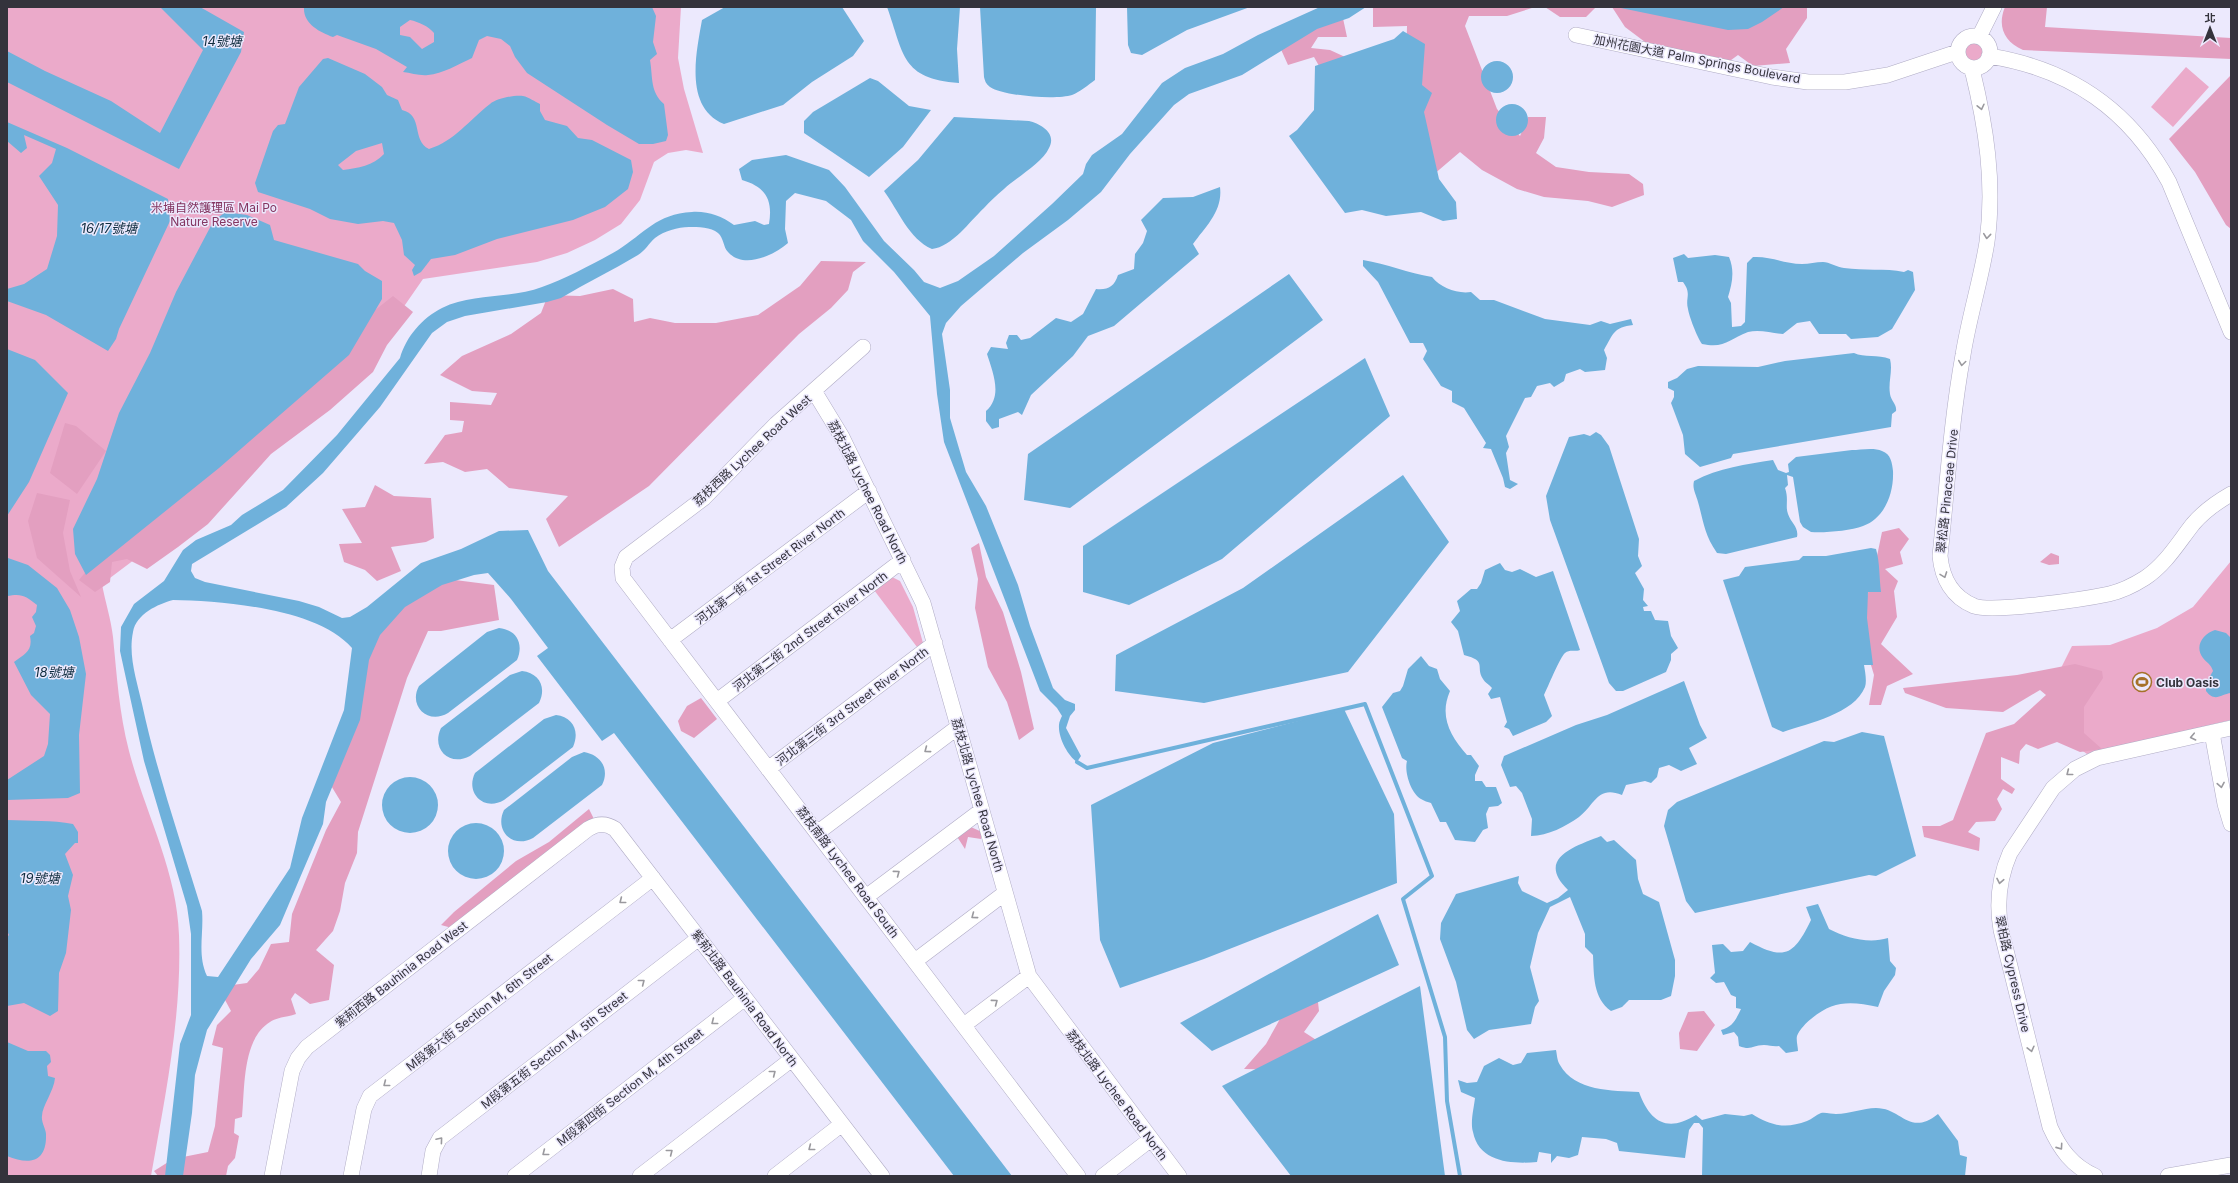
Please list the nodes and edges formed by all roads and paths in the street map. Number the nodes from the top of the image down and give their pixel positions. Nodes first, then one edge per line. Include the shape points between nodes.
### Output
1 (1994, 7) edge
2 (1576, 35) dead end
3 (1979, 37) junction
4 (1957, 52) junction
5 (1990, 56) junction
6 (1972, 69) junction
7 (2231, 332) edge
8 (863, 347) dead end
9 (814, 391) junction
10 (869, 491) junction
11 (2231, 494) edge
12 (903, 560) junction
13 (622, 567) joint
14 (670, 640) junction
15 (935, 643) junction
16 (717, 701) junction
17 (958, 726) junction
18 (2231, 728) edge
19 (2212, 733) junction
20 (768, 768) junction
21 (982, 810) junction
22 (605, 824) joint
23 (2231, 824) edge
24 (817, 833) junction
25 (653, 878) junction
26 (1005, 893) junction
27 (866, 897) junction
28 (699, 938) junction
29 (915, 961) junction
30 (1029, 976) junction
31 (745, 998) junction
32 (964, 1025) junction
33 (792, 1059) junction
34 (842, 1124) junction
35 (1151, 1140) junction
36 (2231, 1165) edge
37 (272, 1176) edge
38 (351, 1176) edge
39 (429, 1176) edge
40 (515, 1176) edge
41 (640, 1176) edge
42 (775, 1176) edge
43 (882, 1176) edge
44 (1078, 1176) edge
45 (1103, 1176) edge
46 (1179, 1176) edge
47 (2095, 1176) edge
48 (2168, 1176) edge

1 - 3 street
2 - 4 street, 加州花園大道 Palm Springs Boulevard via 1772,77 1814,82 1845,82 1888,75
3 - 4 street via 1967,37
3 - 5 street via 1988,45
4 - 6 street via 1961,63
5 - 6 street via 1983,66
5 - 7 street via 2040,68 2074,83 2107,105 2136,133 2169,182
6 -> 11 street, 翠松路 Pinaceae Drive via 1987,139 1990,216 1983,267 1967,332 1957,400 1940,556 1947,584 1966,602 1990,609 2097,596 2122,590 2156,570 2203,513
8 - 9 street, 荔枝西路 Lychee Road West
9 - 10 street, 荔枝北路 Lychee Road North
9 - 13 street, 荔枝西路 Lychee Road West via 776,424 704,498 626,557
10 - 12 street, 荔枝北路 Lychee Road North
10 - 14 street, 河北第一街 1st Street River North
12 - 15 street, 荔枝北路 Lychee Road North via 923,603
12 - 16 street, 河北第二街 2nd Street River North
13 - 14 street, 荔枝南路 Lychee Road South via 626,583
14 - 16 street, 荔枝南路 Lychee Road South
15 - 17 street, 荔枝北路 Lychee Road North
15 - 20 street, 河北第三街 3rd Street River North
16 - 20 street, 荔枝南路 Lychee Road South
17 - 21 street, 荔枝北路 Lychee Road North
17 -> 24 street
18 - 19 street, 翠柏路 Cypress Drive
19 -> 23 street
19 -> 47 street, 翠柏路 Cypress Drive via 2097,758 2075,768 2053,788 2010,853 2002,875 1998,900 2001,930 2050,1127 2066,1156
20 - 24 street, 荔枝南路 Lychee Road South
21 - 26 street, 荔枝北路 Lychee Road North
27 -> 21 street
22 - 25 street, 紫荊北路 Bauhinia Road North via 615,829
22 - 37 street, 紫荊西路 Bauhinia Road West via 588,829 307,1047 298,1058 292,1072
24 - 27 street, 荔枝南路 Lychee Road South
25 - 28 street, 紫荊北路 Bauhinia Road North
25 -> 38 street, M段第六街 Section M, 6th Street via 370,1096 364,1109
26 -> 29 street
26 - 30 street, 荔枝北路 Lychee Road North
27 - 29 street, 荔枝南路 Lychee Road South
28 - 31 street, 紫荊北路 Bauhinia Road North
39 -> 28 street, M段第五街 Section M, 5th Street via 440,1138
29 - 32 street, 荔枝南路 Lychee Road South
32 -> 30 street
30 - 35 street, 荔枝北路 Lychee Road North
31 - 33 street, 紫荊北路 Bauhinia Road North
31 -> 40 street, M段第四街 Section M, 4th Street
32 - 44 street, 荔枝南路 Lychee Road South
33 - 34 street, 紫荊北路 Bauhinia Road North
41 -> 33 street
34 -> 42 street
34 - 43 street, 紫荊北路 Bauhinia Road North
35 - 45 street
35 - 46 street, 荔枝北路 Lychee Road North
36 - 48 street

